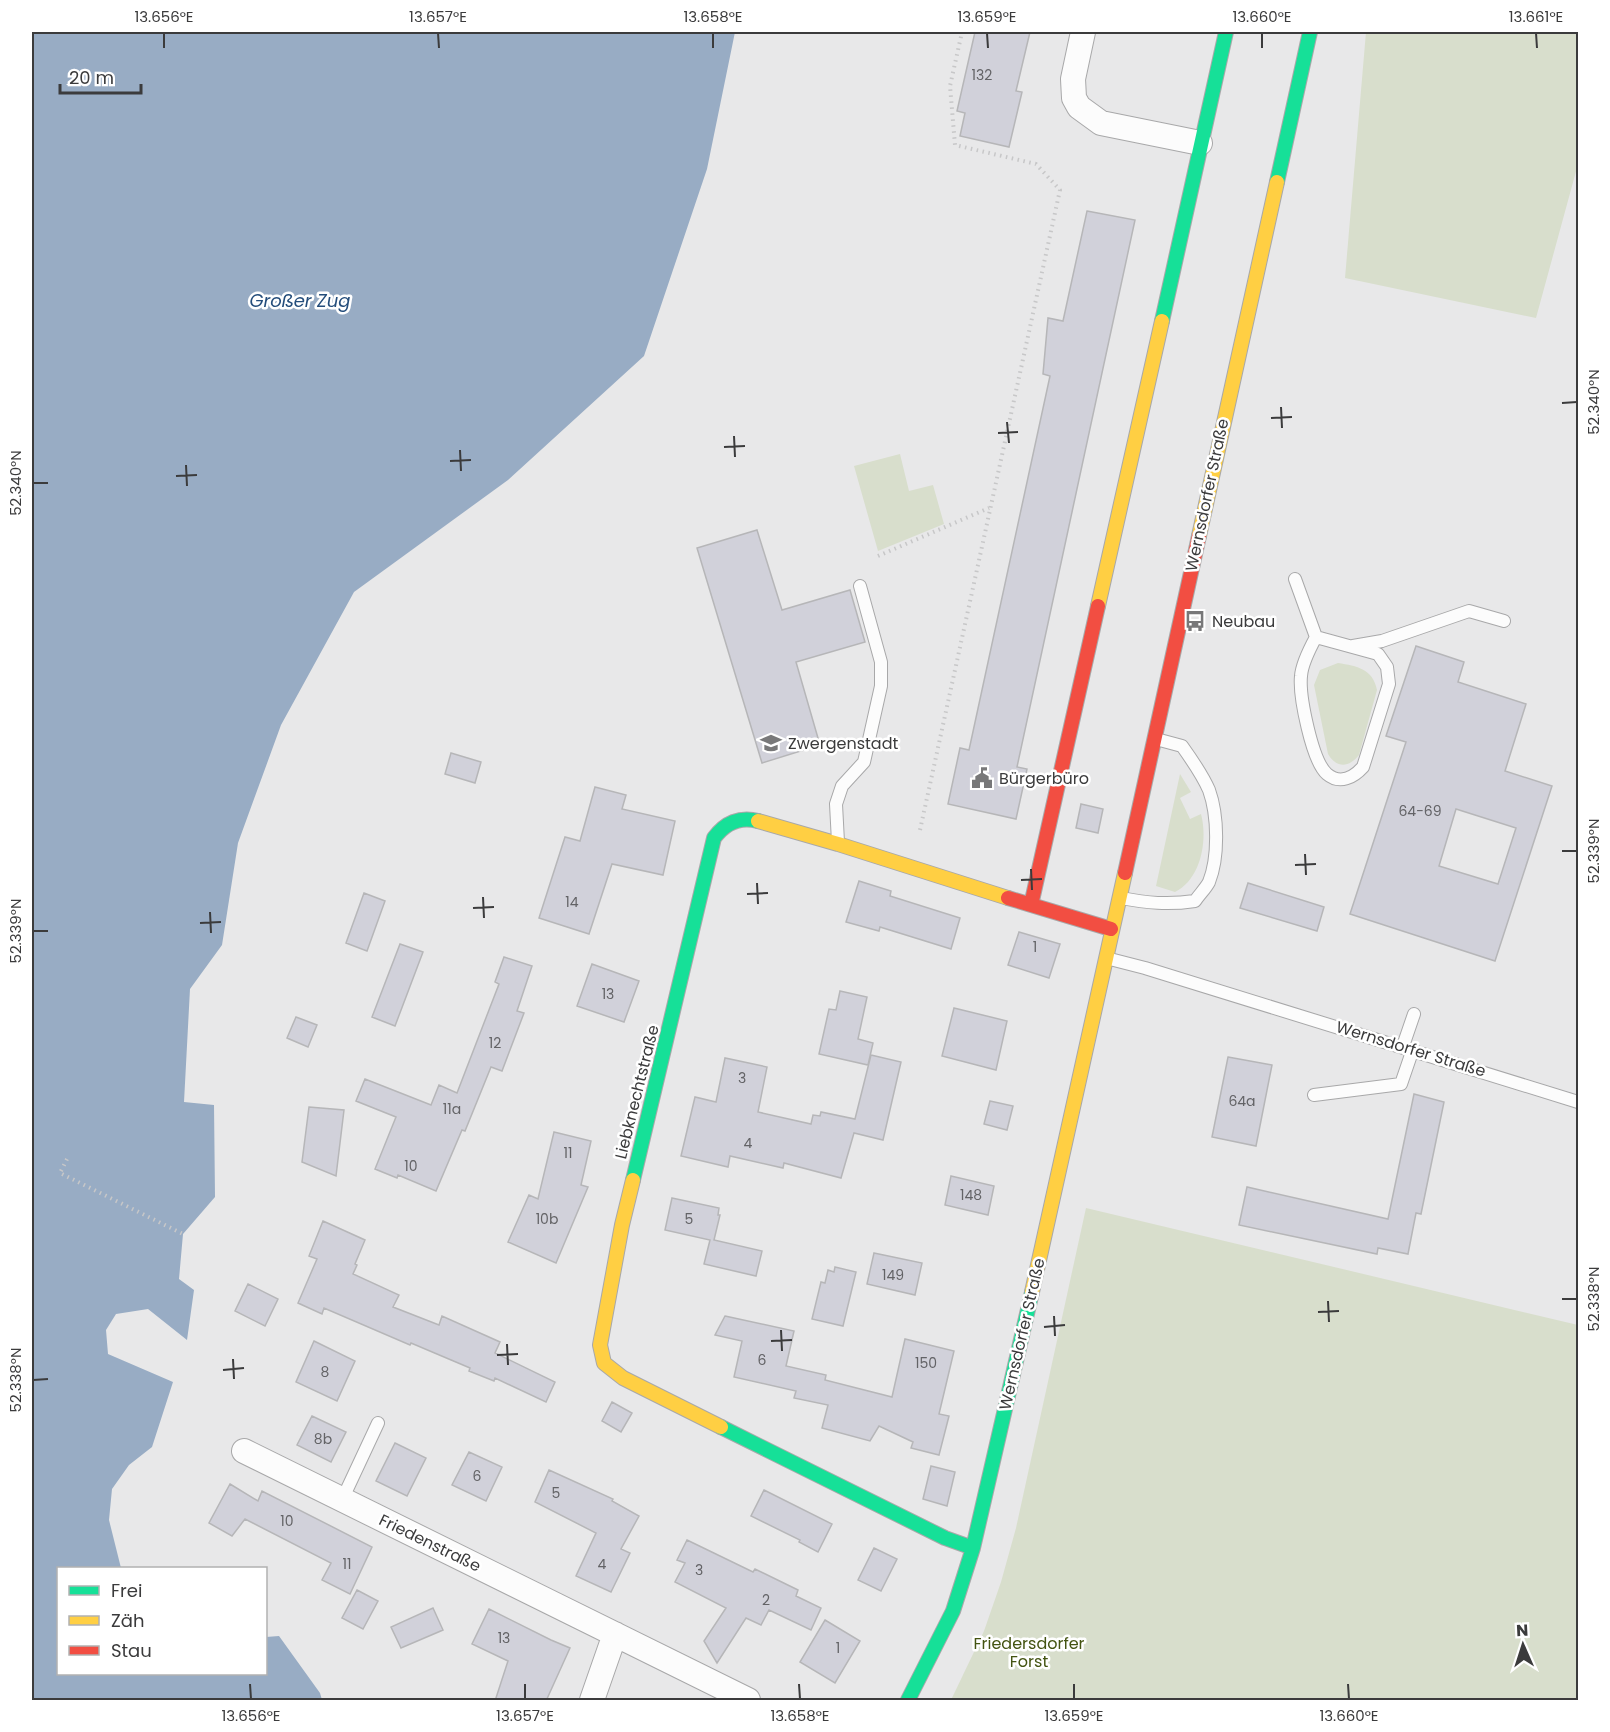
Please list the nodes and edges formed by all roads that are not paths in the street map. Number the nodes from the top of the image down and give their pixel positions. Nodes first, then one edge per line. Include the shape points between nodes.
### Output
1 (1083, 32) edge
2 (1226, 32) edge
3 (1310, 32) edge
4 (1200, 143) junction
5 (1295, 579) dead end
6 (860, 586) dead end
7 (1504, 621) dead end
8 (1316, 637) junction
9 (1350, 646) junction
10 (1154, 738) junction
11 (838, 843) junction
12 (1119, 897) junction
13 (1030, 905) junction
14 (1112, 929) junction
15 (1105, 958) junction
16 (1414, 1014) dead end
17 (1408, 1048) junction
18 (1314, 1095) dead end
19 (1578, 1102) edge
20 (378, 1423) dead end
21 (244, 1451) dead end
22 (342, 1500) junction
23 (973, 1548) junction
24 (615, 1634) junction
25 (592, 1701) edge
26 (748, 1701) edge
27 (909, 1701) edge

1 - 4 street via 1073,79 1074,98 1079,107 1101,123
2 - 4 street
3 - 10 street, Wernsdorfer Straße
4 - 13 street
5 - 8 lane
6 - 11 lane via 881,662 881,686 864,762 842,786 836,804
7 - 9 lane via 1469,611 1382,641
8 - 9 lane
8 - 9 lane via 1301,674 1301,700 1316,753 1325,773 1335,779 1354,777 1364,767 1389,684 1387,667 1378,654
10 - 12 street, Wernsdorfer Straße
10 - 12 lane via 1182,746 1209,792 1216,819 1216,843 1209,883 1195,901 1149,904
11 - 13 street, Liebknechtstraße
11 - 23 street, Liebknechtstraße via 747,818 721,827 714,838 622,1225 600,1345 604,1363 623,1378 945,1538
12 - 14 street, Wernsdorfer Straße
13 - 14 street, Liebknechtstraße
14 - 15 street, Wernsdorfer Straße
15 - 17 lane, Wernsdorfer Straße
15 - 23 street, Wernsdorfer Straße
16 - 17 lane
17 - 18 lane via 1401,1084
17 - 19 lane, Wernsdorfer Straße
20 - 22 lane
21 - 22 street, Friedenstraße
22 - 24 street, Friedenstraße
23 - 27 street, Wernsdorfer Straße via 953,1611
24 - 25 street
24 - 26 street, Friedenstraße

